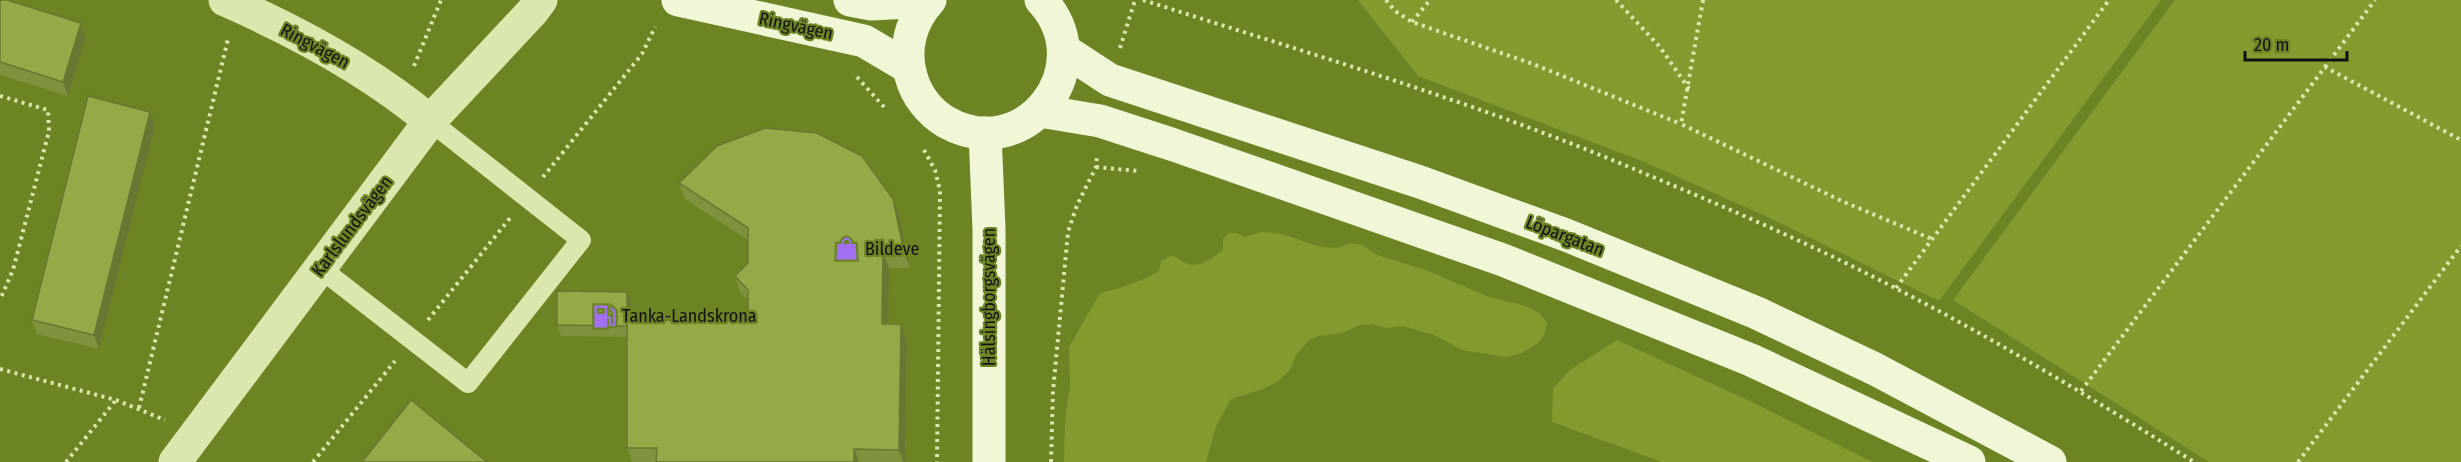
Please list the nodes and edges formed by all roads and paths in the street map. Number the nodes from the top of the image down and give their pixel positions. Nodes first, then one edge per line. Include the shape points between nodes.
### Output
1 (441, 0) edge
2 (541, 0) edge
3 (678, 0) edge
4 (850, 0) edge
5 (1041, 0) edge
6 (1135, 0) edge
7 (1143, 0) edge
8 (1386, 0) edge
9 (1430, 0) edge
10 (1616, 0) edge
11 (1703, 0) edge
12 (2109, 0) edge
13 (2375, 0) edge
14 (929, 1) edge
15 (231, 2) edge
16 (1412, 22) junction
17 (655, 27) dead end
18 (864, 41) junction
19 (1064, 50) junction
20 (908, 67) junction
21 (2325, 67) junction
22 (1110, 81) junction
23 (1689, 89) junction
24 (0, 96) edge
25 (402, 98) junction
26 (1040, 111) junction
27 (891, 114) dead end
28 (430, 121) junction
29 (1100, 121) junction
30 (1681, 124) junction
31 (985, 133) junction
32 (2461, 141) edge
33 (923, 149) dead end
34 (526, 198) junction
35 (1932, 239) junction
36 (2461, 246) edge
37 (320, 268) junction
38 (1896, 288) junction
39 (0, 300) edge
40 (413, 339) junction
41 (0, 369) edge
42 (2081, 391) junction
43 (116, 400) junction
44 (139, 408) junction
45 (181, 455) edge
46 (66, 462) edge
47 (313, 462) edge
48 (937, 462) edge
49 (989, 462) edge
50 (1051, 462) edge
51 (1968, 462) edge
52 (2050, 462) edge
53 (2194, 462) edge
54 (2298, 462) edge

1 - 25 path
2 - 28 street, Karlslundsvägen
3 - 18 street, Ringvägen
4 - 14 street via 871,4
5 - 19 street via 1057,24
6 - 22 path
7 - 38 path via 1424,89 1618,162 1767,226
8 - 16 path
9 - 16 path
10 - 23 path via 1660,48
11 - 23 path
12 - 35 path
13 - 21 path
14 - 20 street via 911,32
15 - 25 street, Ringvägen via 348,61
15 - 44 path
16 - 30 path via 1533,64
17 - 34 path via 642,54
18 - 20 street, Ringvägen
18 - 27 path via 857,79
19 - 22 street, Löpargatan
19 - 26 street via 1059,83
20 - 31 street via 919,96 941,118 954,126
21 - 32 path
21 - 42 path
22 - 52 street, Löpargatan via 1420,182 1566,235 1757,314 1875,369
23 - 30 path
24 - 39 path via 48,110 49,131 13,270
25 - 28 street, Ringvägen
26 - 29 street
26 - 31 street via 1009,129
28 - 34 lane
28 - 37 street, Karlslundsvägen
29 - 50 path via 1096,167 1068,232 1053,391
29 - 51 street via 1503,260 1751,360
30 - 35 path via 1844,202
31 - 49 street, Hälsingborgsvägen
33 - 48 path via 935,170 940,191
34 - 40 path
34 - 40 lane via 581,240 468,383
35 - 38 path
36 - 54 path
37 - 40 lane
37 - 45 street, Karlslundsvägen
38 - 42 path
40 - 47 path
41 - 43 path
42 - 53 path
43 - 44 path
43 - 46 path
44 - 45 path

